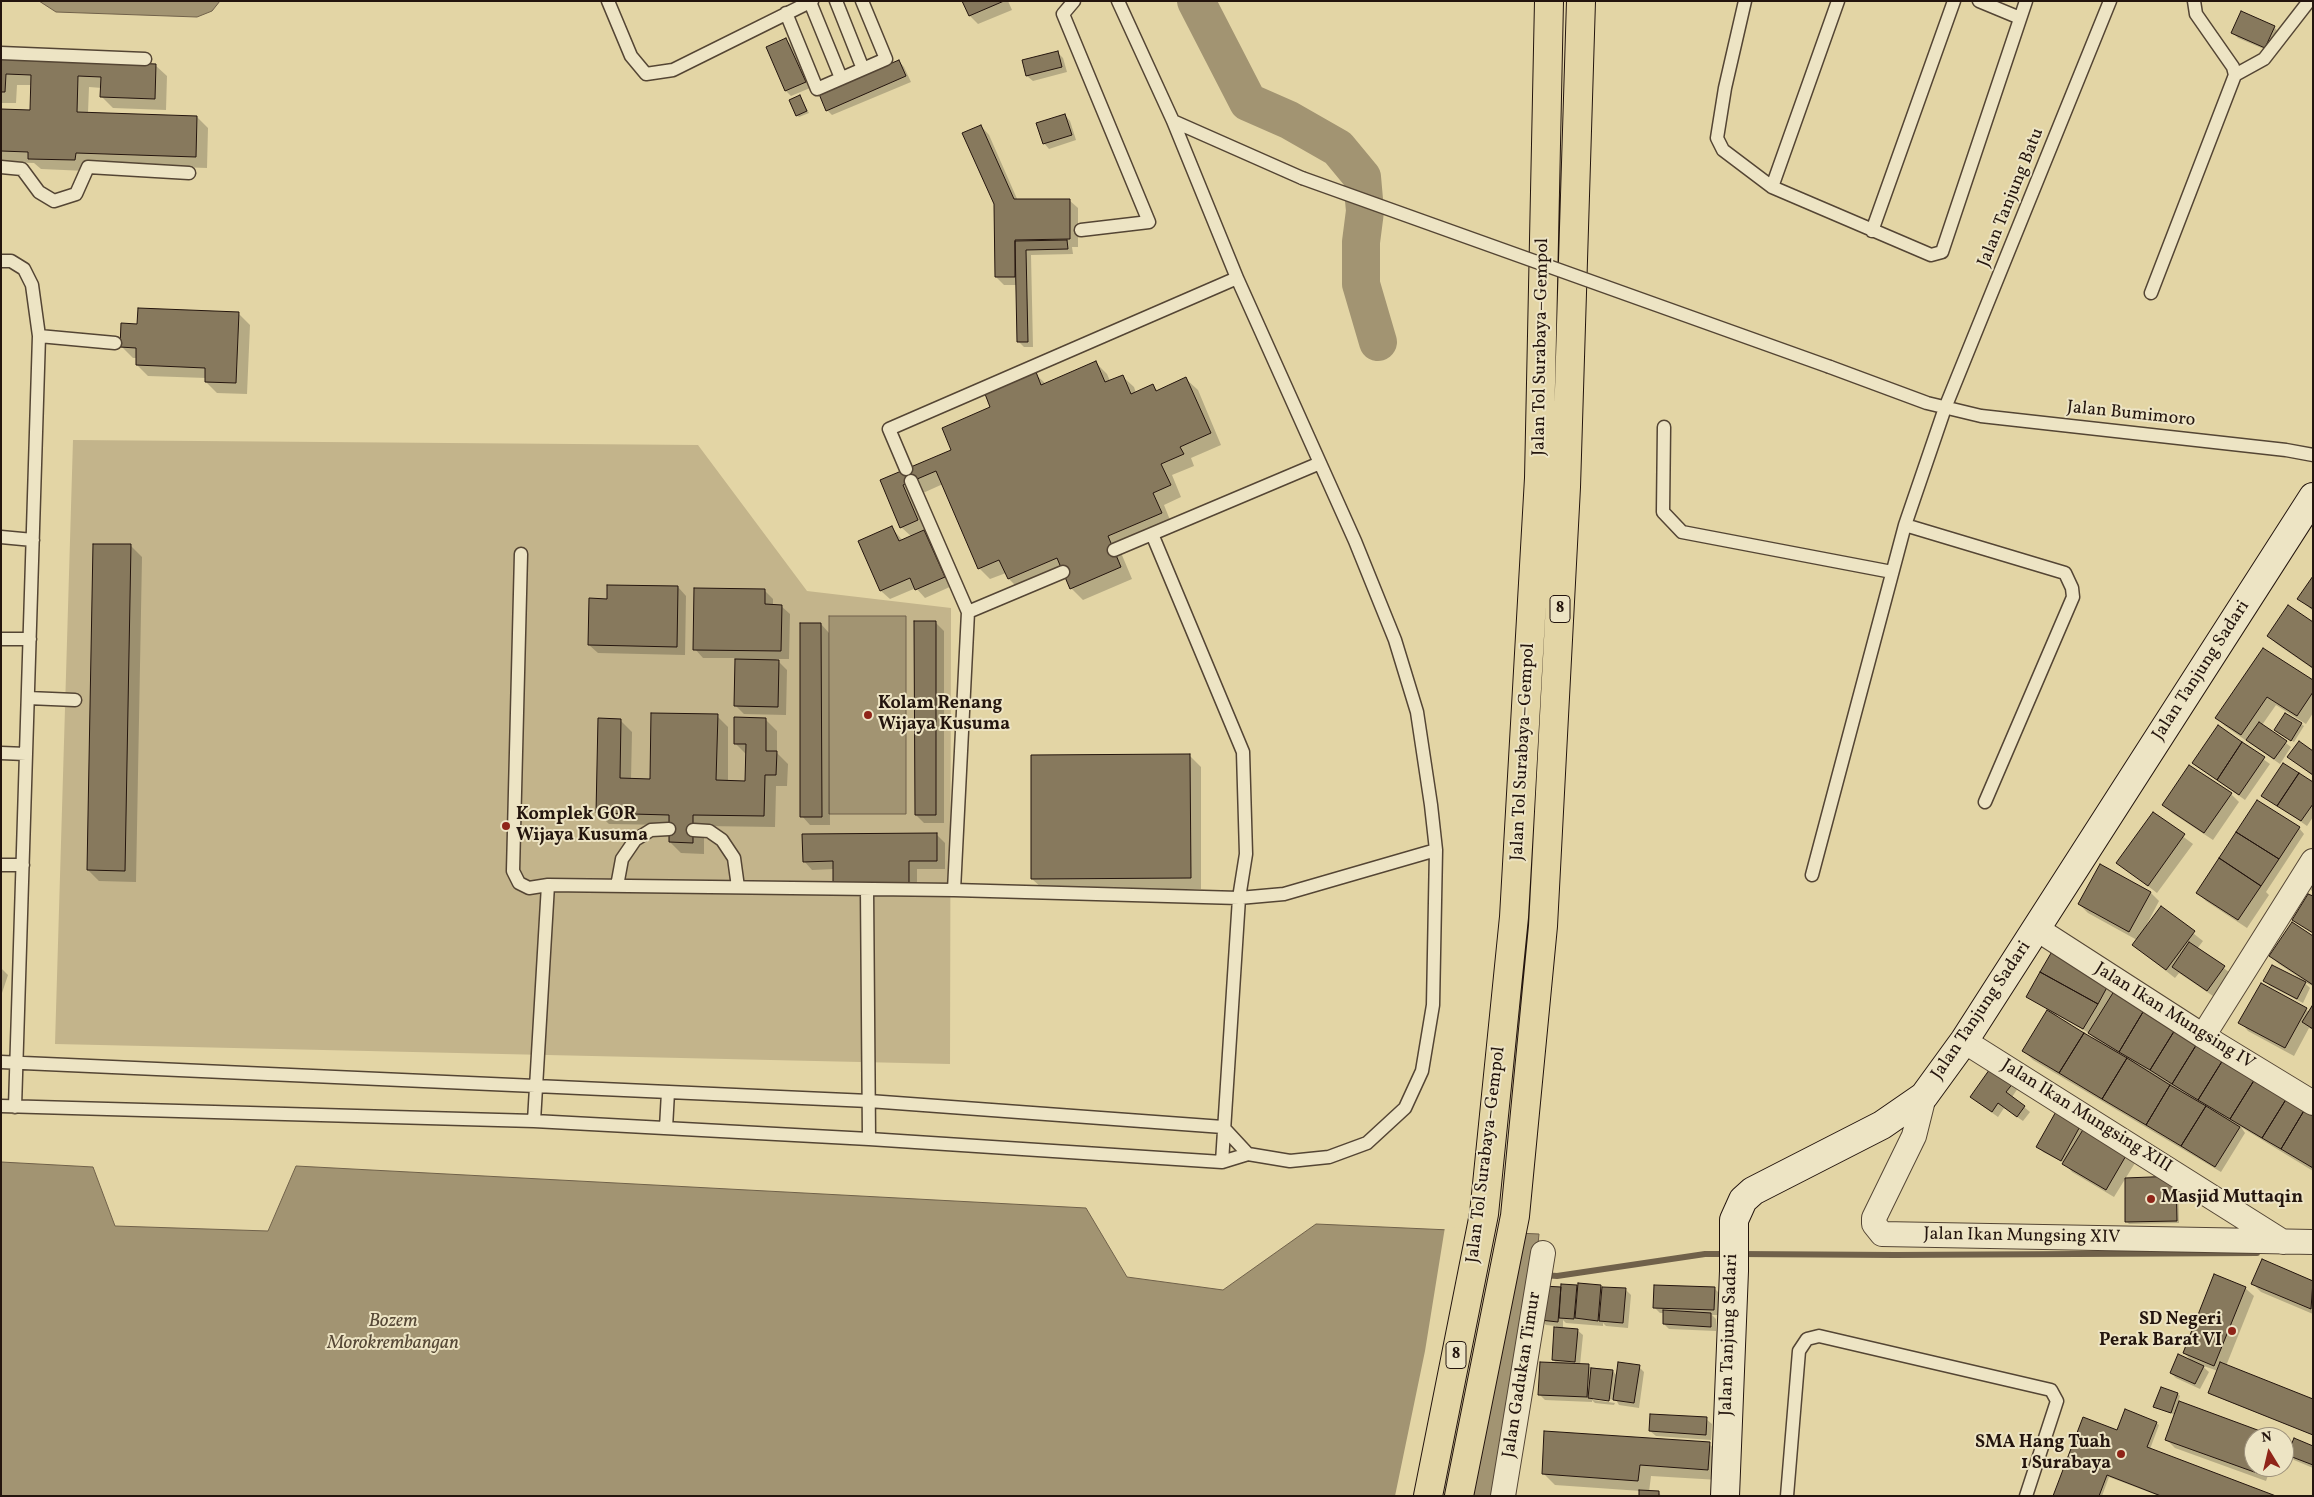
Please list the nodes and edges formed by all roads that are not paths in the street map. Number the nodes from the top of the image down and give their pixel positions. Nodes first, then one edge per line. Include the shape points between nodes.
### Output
1 (608, 1) edge
2 (836, 1) edge
3 (862, 1) edge
4 (1074, 1) edge
5 (1118, 1) edge
6 (1549, 1) edge
7 (1581, 1) edge
8 (1745, 1) edge
9 (1838, 1) edge
10 (1954, 1) edge
11 (1979, 1) edge
12 (2026, 1) edge
13 (2110, 1) edge
14 (2194, 1) edge
15 (2309, 1) edge
16 (811, 2) edge
17 (786, 13) junction
18 (2020, 18) junction
19 (1, 53) edge
20 (145, 60) dead end
21 (862, 69) junction
22 (2235, 75) junction
23 (841, 78) junction
24 (1173, 121) junction
25 (1, 167) edge
26 (189, 173) dead end
27 (1772, 187) junction
28 (1081, 230) dead end
29 (1872, 232) junction
30 (1, 261) edge
31 (1238, 278) junction
32 (2150, 293) dead end
33 (39, 336) junction
34 (115, 344) dead end
35 (1945, 408) junction
36 (1664, 427) dead end
37 (2313, 455) edge
38 (1320, 463) junction
39 (906, 469) dead end
40 (912, 481) dead end
41 (2313, 497) edge
42 (1905, 525) junction
43 (1152, 534) junction
44 (1, 537) edge
45 (33, 540) junction
46 (1114, 550) dead end
47 (520, 554) dead end
48 (1063, 572) dead end
49 (1892, 572) junction
50 (968, 612) junction
51 (1, 639) edge
52 (30, 639) junction
53 (28, 698) junction
54 (75, 700) dead end
55 (1, 753) edge
56 (26, 754) junction
57 (1985, 802) dead end
58 (669, 828) dead end
59 (693, 830) dead end
60 (1436, 850) junction
61 (2313, 861) edge
62 (1, 865) edge
63 (23, 865) junction
64 (1812, 875) dead end
65 (548, 885) junction
66 (617, 886) junction
67 (738, 887) junction
68 (867, 889) junction
69 (954, 890) junction
70 (1239, 898) junction
71 (2037, 929) junction
72 (2203, 1036) junction
73 (1964, 1041) junction
74 (1, 1062) edge
75 (17, 1063) junction
76 (535, 1086) junction
77 (668, 1092) junction
78 (1924, 1096) junction
79 (869, 1101) junction
80 (2313, 1103) edge
81 (1, 1106) edge
82 (15, 1107) junction
83 (534, 1121) junction
84 (1223, 1127) junction
85 (666, 1128) junction
86 (869, 1139) junction
87 (1248, 1154) junction
88 (1222, 1162) junction
89 (2283, 1242) junction
90 (2313, 1242) edge
91 (1540, 1266) dead end
92 (1428, 1496) edge
93 (1459, 1496) edge
94 (1503, 1496) edge
95 (1725, 1496) edge
96 (1787, 1496) edge
97 (2026, 1496) edge

1 - 17 lane via 631,56 646,74 673,70
2 - 21 lane
3 - 21 lane via 886,59
4 - 28 lane via 1063,14 1149,222
5 - 24 lane
6 - 92 highway, Jalan Tol Surabaya–Gempol / 8 via 1539,488 1514,917 1484,1214
7 - 93 highway, Jalan Tol Surabaya–Gempol / 8 via 1566,487 1544,907 1515,1216
8 - 27 lane via 1717,138 1723,150
9 - 27 lane
10 - 29 lane
11 - 18 lane
12 - 18 lane
13 - 35 lane, Jalan Tanjung Batu
14 - 22 lane via 2196,14 2233,67
15 - 22 lane via 2264,59
16 - 17 lane
16 - 23 lane
17 - 23 lane via 817,89
18 - 29 lane via 1942,252 1931,255
19 - 20 lane
21 - 23 lane
22 - 32 lane
24 - 31 lane
24 - 35 lane, Jalan Bumimoro, bridge via 1302,178
25 - 26 lane via 22,169 39,192 54,201 76,194 88,167
27 - 29 lane
30 - 33 lane via 12,261 24,269 32,285
31 - 38 lane
31 - 39 lane via 889,429
33 - 34 lane
33 - 45 lane
35 - 37 lane, Jalan Bumimoro via 1981,416
35 - 42 lane, Jalan Tanjung Batu
36 - 49 lane via 1663,512 1682,532
38 - 43 lane
38 - 60 lane via 1396,640 1417,712
40 - 50 lane
41 - 71 street, Jalan Tanjung Sadari
42 - 49 lane, Jalan Tanjung Batu
42 - 57 lane via 2065,573 2072,588 2073,597
43 - 46 lane
43 - 70 lane via 1243,752 1246,854
44 - 45 lane
45 - 52 lane
47 - 65 lane via 513,871 519,883 529,888
48 - 50 lane
49 - 64 lane, Jalan Tanjung Batu
50 - 69 lane
51 - 52 lane
52 - 53 lane
53 - 54 lane
53 - 56 lane
55 - 56 lane
56 - 63 lane
58 - 66 lane via 651,830 635,840 622,858
59 - 67 lane via 709,831 722,840 734,858
60 - 70 lane via 1284,894
60 - 87 lane via 1433,1005 1422,1071 1406,1108 1367,1142 1329,1157 1290,1161
61 - 72 street
62 - 63 lane
63 - 75 lane
65 - 66 lane
65 - 76 lane
66 - 67 lane
67 - 68 lane
68 - 69 lane
68 - 79 lane
69 - 70 lane
70 - 84 lane
71 - 72 street, Jalan Ikan Mungsing IV
71 - 73 street, Jalan Tanjung Sadari
72 - 80 street, Jalan Ikan Mungsing IV
73 - 78 street, Jalan Tanjung Sadari
73 - 89 street, Jalan Ikan Mungsing XIII
74 - 75 lane
75 - 76 lane
75 - 82 lane
76 - 77 lane
76 - 83 lane
77 - 79 lane
77 - 85 lane
78 - 89 street, Jalan Ikan Mungsing XIV via 1914,1136 1874,1218 1874,1224 1882,1234
78 - 95 street, Jalan Tanjung Sadari via 1882,1125 1753,1190 1743,1200 1734,1220
79 - 84 lane
79 - 86 lane
81 - 82 lane
82 - 83 lane
83 - 85 lane
84 - 87 lane
84 - 88 lane
85 - 86 lane
86 - 88 lane
87 - 88 lane
89 - 90 street, Jalan Ikan Mungsing XIV
91 - 94 street, Jalan Gadukan Timur
96 - 97 lane via 1799,1351 1807,1338 1819,1336 2051,1390 2057,1401

